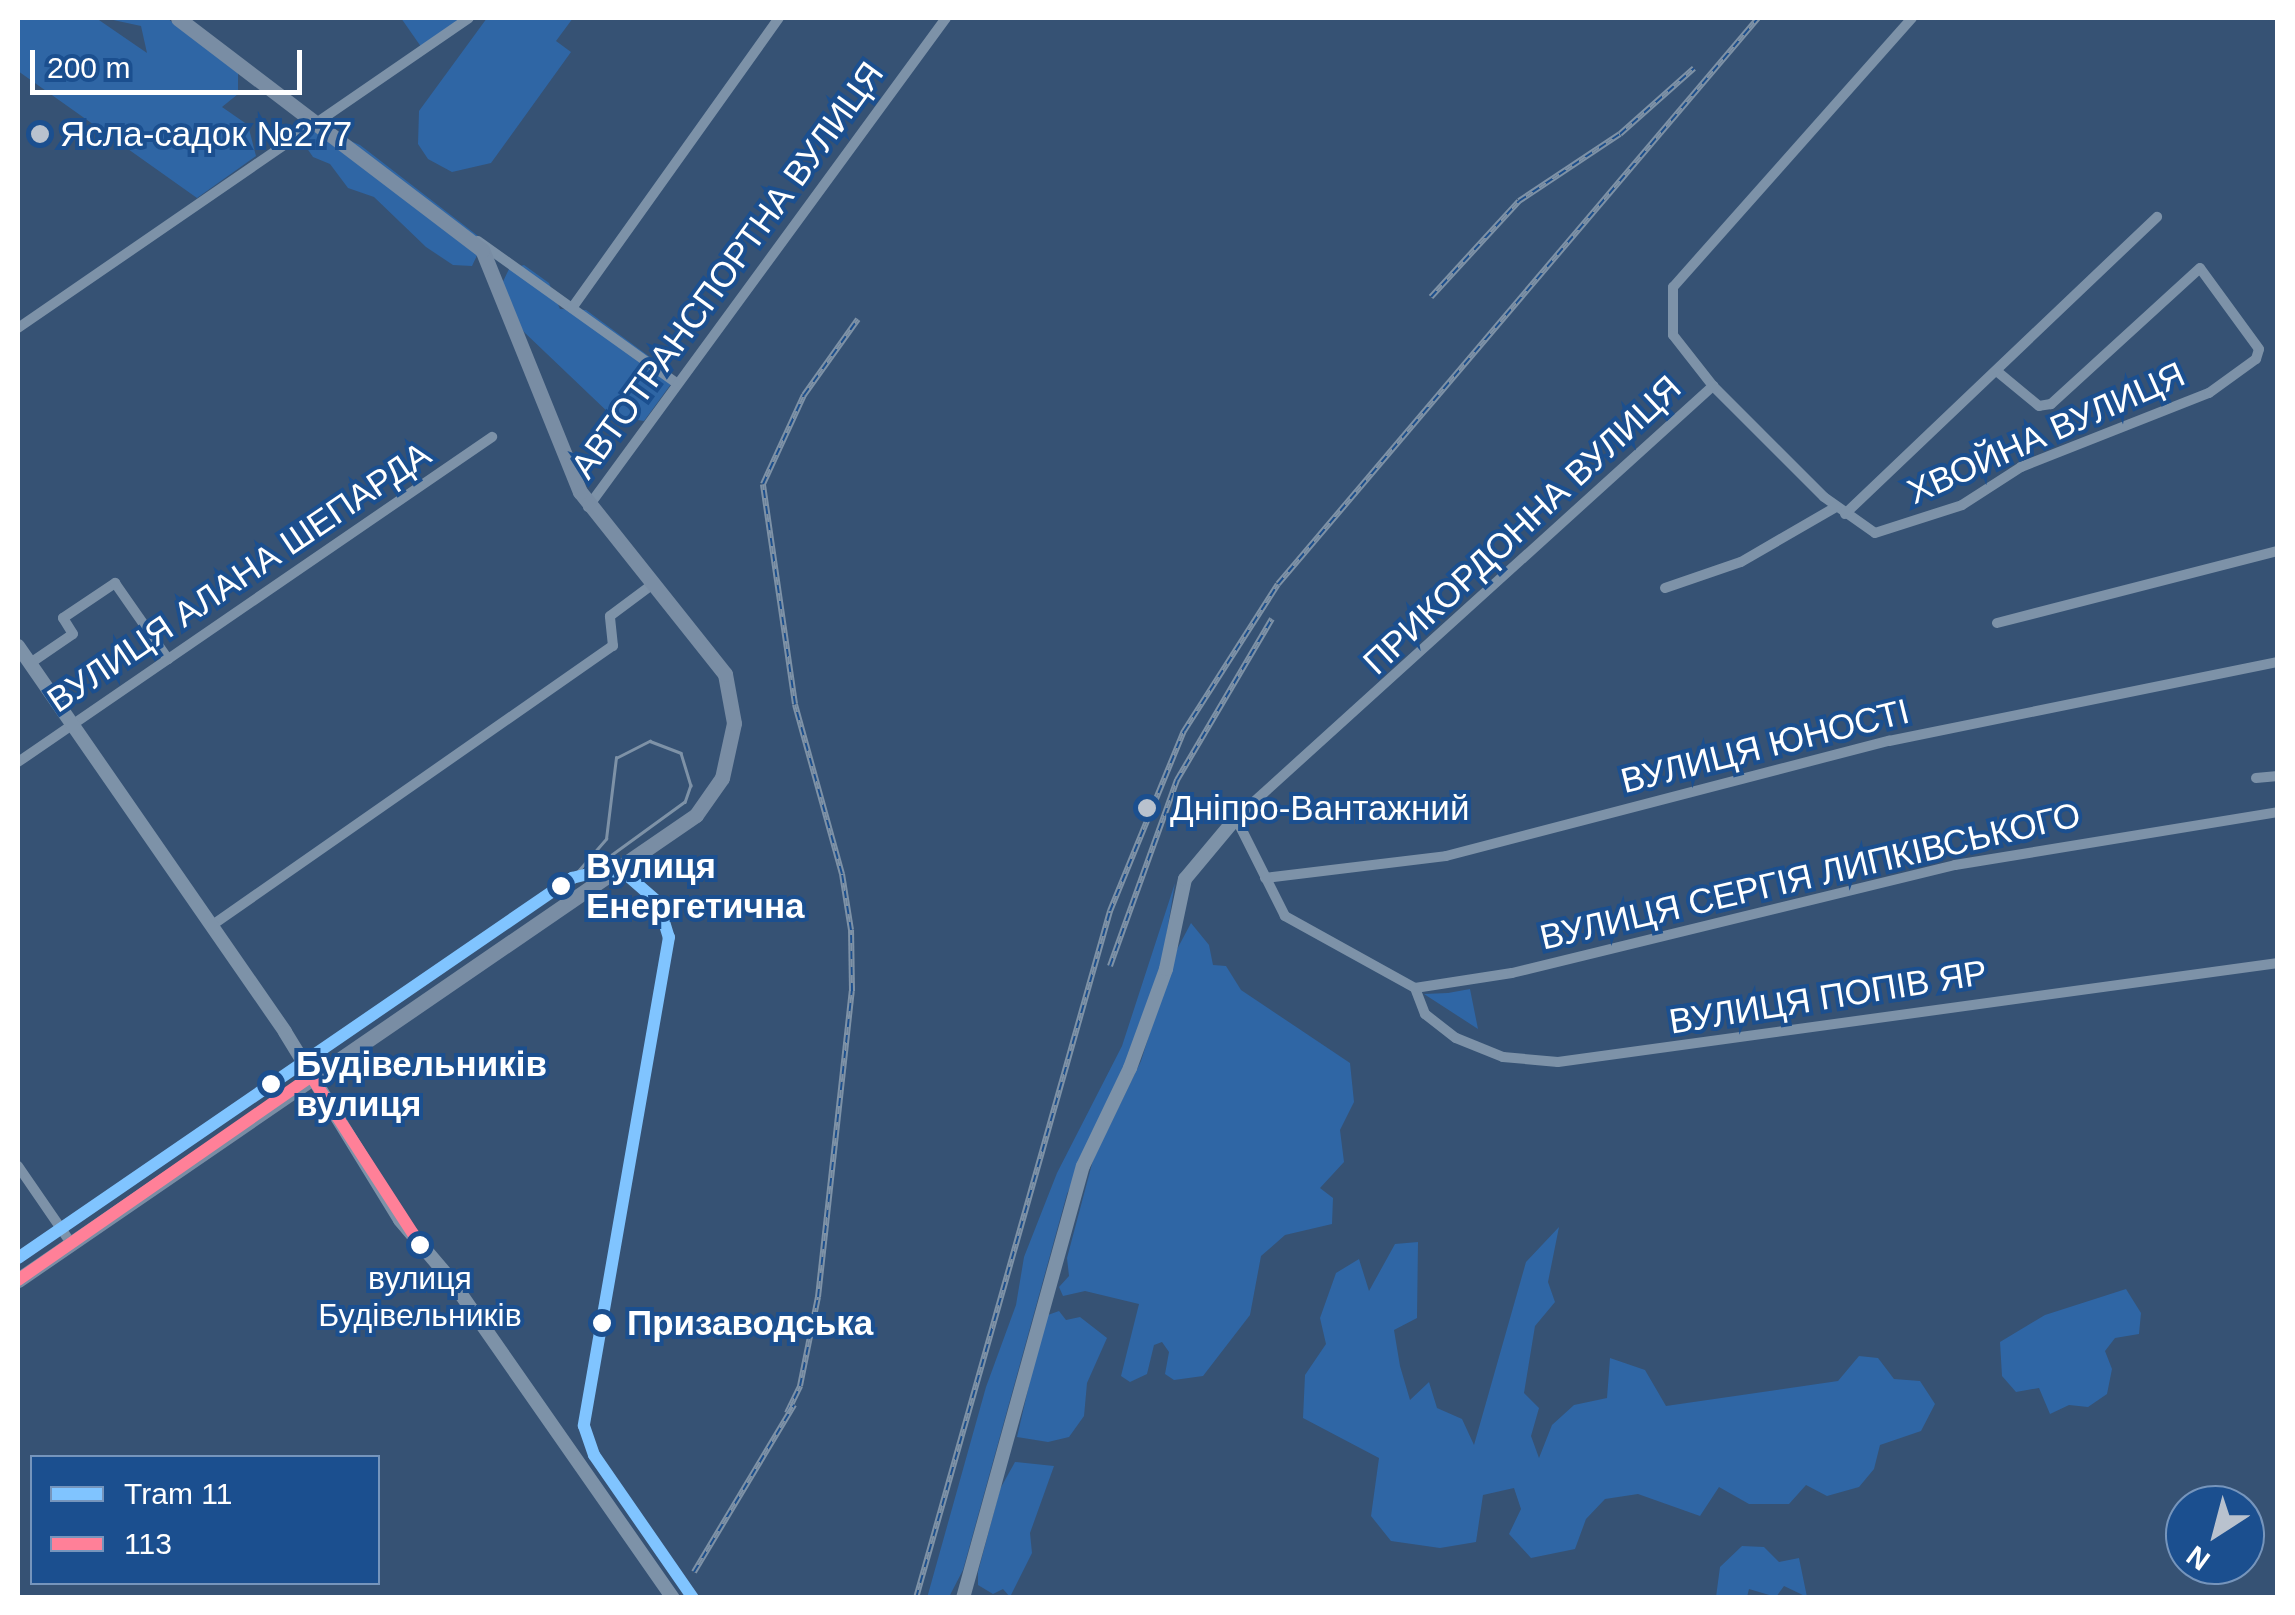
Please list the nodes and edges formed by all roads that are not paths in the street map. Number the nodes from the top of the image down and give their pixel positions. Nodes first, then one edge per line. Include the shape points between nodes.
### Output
1 (178, 18) edge
2 (779, 18) edge
3 (946, 18) edge
4 (1912, 18) edge
5 (466, 19) edge
6 (320, 122) junction
7 (2157, 217) dead end
8 (466, 231) junction
9 (572, 308) junction
10 (18, 326) edge
11 (1999, 372) junction
12 (676, 383) junction
13 (1713, 386) junction
14 (492, 436) dead end
15 (588, 506) junction
16 (1841, 510) junction
17 (2278, 551) edge
18 (652, 584) junction
19 (1665, 588) dead end
20 (1997, 623) dead end
21 (18, 646) edge
22 (168, 659) junction
23 (2278, 662) edge
24 (30, 664) junction
25 (72, 725) junction
26 (18, 762) edge
27 (2278, 776) edge
28 (2256, 778) dead end
29 (2278, 812) edge
30 (1236, 818) junction
31 (1265, 878) junction
32 (211, 926) junction
33 (2278, 962) edge
34 (1415, 988) junction
35 (311, 1076) junction
36 (18, 1166) edge
37 (71, 1243) junction
38 (18, 1280) edge
39 (674, 1598) edge
40 (963, 1598) edge

1 - 6 main road
2 - 9 street
3 - 12 street, АВТОТРАНСПОРТНА ВУЛИЦЯ
4 - 13 street, ПРИКОРДОННА ВУЛИЦЯ via 1673,287 1674,336
5 - 6 street
6 - 8 main road
6 - 10 street
7 - 11 street
8 - 9 street
8 - 15 main road via 491,265
9 - 12 street
11 - 16 street
11 - 16 street, ХВОЙНА ВУЛИЦЯ via 2039,406 2051,404 2200,268 2259,348 2256,359 2209,392 2021,467 1962,505 1874,533
12 - 15 street, АВТОТРАНСПОРТНА ВУЛИЦЯ
13 - 16 street
13 - 30 street, ПРИКОРДОННА ВУЛИЦЯ via 1367,707
14 - 22 street, ВУЛИЦЯ АЛАНА ШЕПАРДА
15 - 18 main road
16 - 19 street via 1742,562
17 - 20 street
18 - 32 street via 610,616 613,646
18 - 35 main road via 725,674 730,750 722,778 696,815
21 - 24 street
22 - 24 street via 115,583 62,618 73,634
22 - 25 street, ВУЛИЦЯ АЛАНА ШЕПАРДА
23 - 31 street, ВУЛИЦЯ ЮНОСТІ via 1889,741 1446,856
24 - 25 street
25 - 26 street, ВУЛИЦЯ АЛАНА ШЕПАРДА
25 - 32 street
27 - 28 street
29 - 34 street, ВУЛИЦЯ СЕРГІЯ ЛИПКІВСЬКОГО via 1955,864 1512,972
30 - 31 street
30 - 40 street via 1185,879 1166,970 1130,1068 1083,1166
31 - 34 street via 1284,916
32 - 35 street
33 - 34 street, ВУЛИЦЯ ПОПІВ ЯР via 1558,1062 1502,1057 1456,1038 1425,1014
35 - 37 main road
35 - 39 street via 400,1220 452,1280
36 - 37 street
37 - 38 main road

